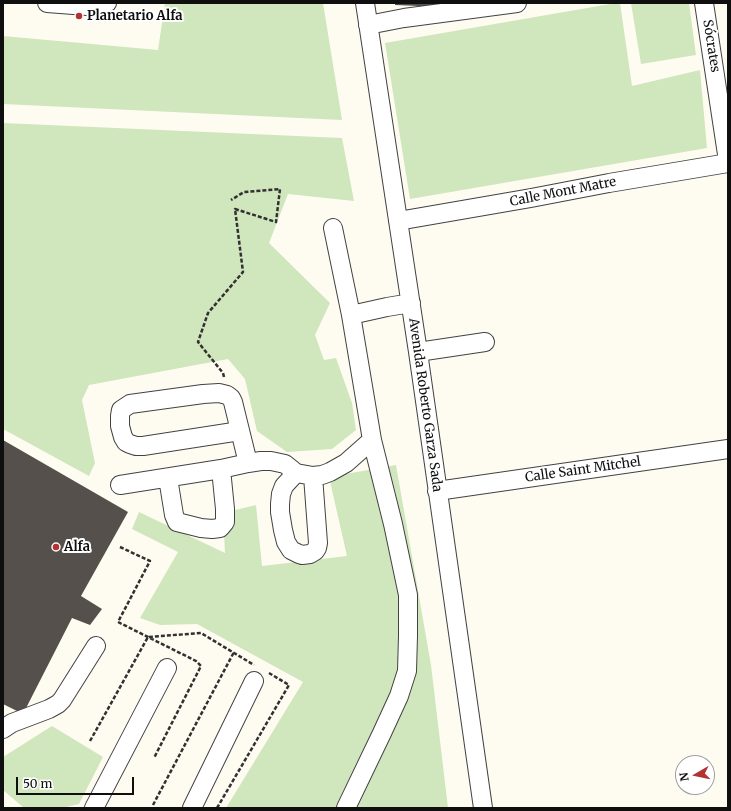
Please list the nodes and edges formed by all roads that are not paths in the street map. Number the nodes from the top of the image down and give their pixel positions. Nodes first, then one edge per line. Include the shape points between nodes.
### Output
1 (47, 3) edge
2 (107, 3) edge
3 (365, 3) edge
4 (517, 3) edge
5 (704, 3) edge
6 (368, 25) junction
7 (728, 162) edge
8 (398, 221) junction
9 (333, 228) dead end
10 (411, 303) junction
11 (351, 316) junction
12 (485, 342) dead end
13 (418, 352) junction
14 (240, 431) junction
15 (372, 440) junction
16 (728, 449) edge
17 (248, 463) junction
18 (221, 470) junction
19 (168, 478) junction
20 (120, 485) dead end
21 (438, 491) junction
22 (96, 646) dead end
23 (167, 668) dead end
24 (254, 681) dead end
25 (3, 729) edge
26 (94, 808) edge
27 (192, 808) edge
28 (346, 808) edge
29 (483, 808) edge

1 - 2 street via 87,6
3 - 6 street, Avenida Roberto Garza Sada
4 - 6 street
5 - 7 street, Sócrates
6 - 8 street, Avenida Roberto Garza Sada
7 - 8 street, Calle Mont Matre
8 - 10 street, Avenida Roberto Garza Sada
9 - 11 street
10 - 11 street
10 - 13 street, Avenida Roberto Garza Sada
11 - 15 street
12 - 13 street
13 - 21 street, Avenida Roberto Garza Sada
14 - 14 street via 233,402 227,395 219,393 130,404 121,410 120,416 123,437 126,442 136,446
14 - 17 street
15 - 17 street via 346,463 322,474 305,475 278,462
15 - 28 street via 408,595 406,671 399,696
16 - 21 street, Calle Saint Mitchel
17 - 18 street
18 - 19 street
18 - 19 street via 225,522 220,528 201,528 177,522
19 - 20 street
21 - 29 street, Avenida Roberto Garza Sada
22 - 25 street via 58,704
23 - 26 street
24 - 27 street

